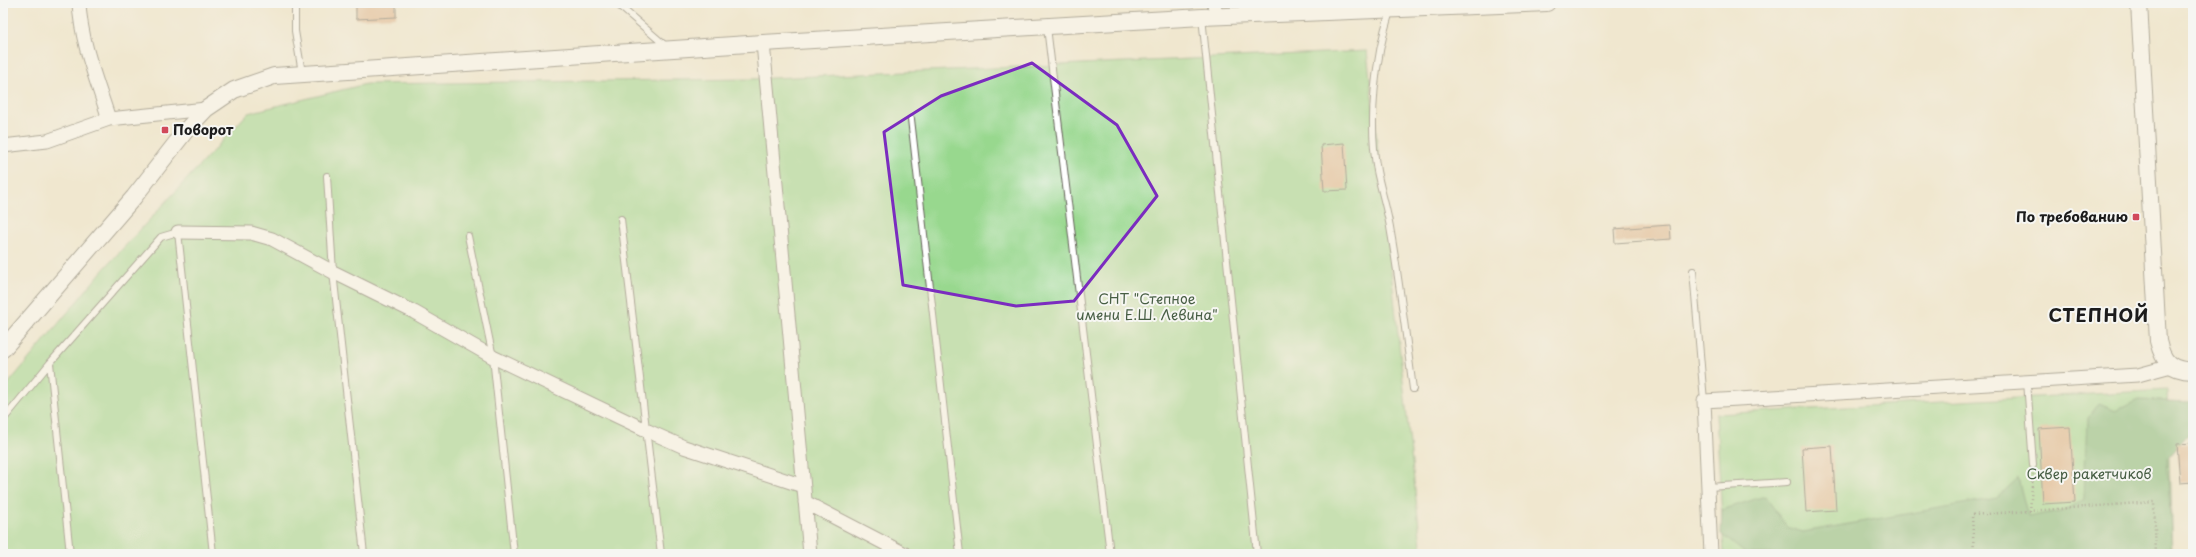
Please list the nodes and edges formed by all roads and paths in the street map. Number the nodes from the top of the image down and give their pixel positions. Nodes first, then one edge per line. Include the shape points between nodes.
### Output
1 (79, 3) edge
2 (295, 3) edge
3 (616, 3) edge
4 (1548, 3) edge
5 (2139, 3) edge
6 (1390, 11) junction
7 (1211, 12) edge
8 (1046, 26) junction
9 (763, 43) junction
10 (670, 49) junction
11 (302, 74) junction
12 (206, 109) junction
13 (109, 119) junction
14 (911, 119) dead end
15 (3, 146) edge
16 (327, 176) dead end
17 (621, 219) dead end
18 (178, 232) junction
19 (468, 236) dead end
20 (1693, 271) dead end
21 (333, 272) junction
22 (3, 349) edge
23 (493, 357) junction
24 (50, 363) junction
25 (2171, 366) junction
26 (2193, 371) edge
27 (2027, 382) junction
28 (1413, 390) dead end
29 (1704, 402) junction
30 (3, 420) edge
31 (648, 431) junction
32 (2033, 465) joint
33 (1788, 482) dead end
34 (803, 486) junction
35 (1708, 487) junction
36 (805, 502) junction
37 (2030, 511) junction
38 (70, 554) edge
39 (213, 554) edge
40 (364, 554) edge
41 (514, 554) edge
42 (661, 554) edge
43 (810, 554) edge
44 (905, 554) edge
45 (960, 554) edge
46 (1110, 554) edge
47 (1257, 554) edge
48 (1711, 554) edge
49 (1974, 554) edge
50 (2156, 554) edge

1 - 13 street via 80,20 90,62
2 - 11 lane via 295,31
3 - 10 lane
4 - 6 street
5 - 25 street via 2158,341 2162,357
6 - 7 street
6 - 28 lane via 1382,35 1375,95 1374,134 1377,170 1391,232
7 - 8 street
7 - 47 lane
8 - 9 street
8 - 46 lane
9 - 10 street
9 - 34 street via 802,447
10 - 11 street
11 - 12 street via 274,76 234,90
12 - 13 street
12 - 22 street
13 - 15 street via 47,141
14 - 45 lane
16 - 21 lane
17 - 31 lane
18 - 21 street via 258,235 272,239
18 - 24 lane via 161,237
18 - 39 lane
19 - 23 lane
20 - 29 lane
21 - 23 street via 414,312
21 - 40 lane
23 - 31 street
23 - 41 lane
24 - 30 lane
24 - 38 lane
25 - 26 street via 2183,371
25 - 27 street via 2138,375
27 - 29 street
27 - 32 lane
29 - 35 street
31 - 34 street via 684,447
31 - 42 lane
32 - 37 path
33 - 35 lane
34 - 36 street
35 - 48 street
36 - 43 street
36 - 44 street
37 - 49 path via 1972,515
37 - 50 path via 2154,502

